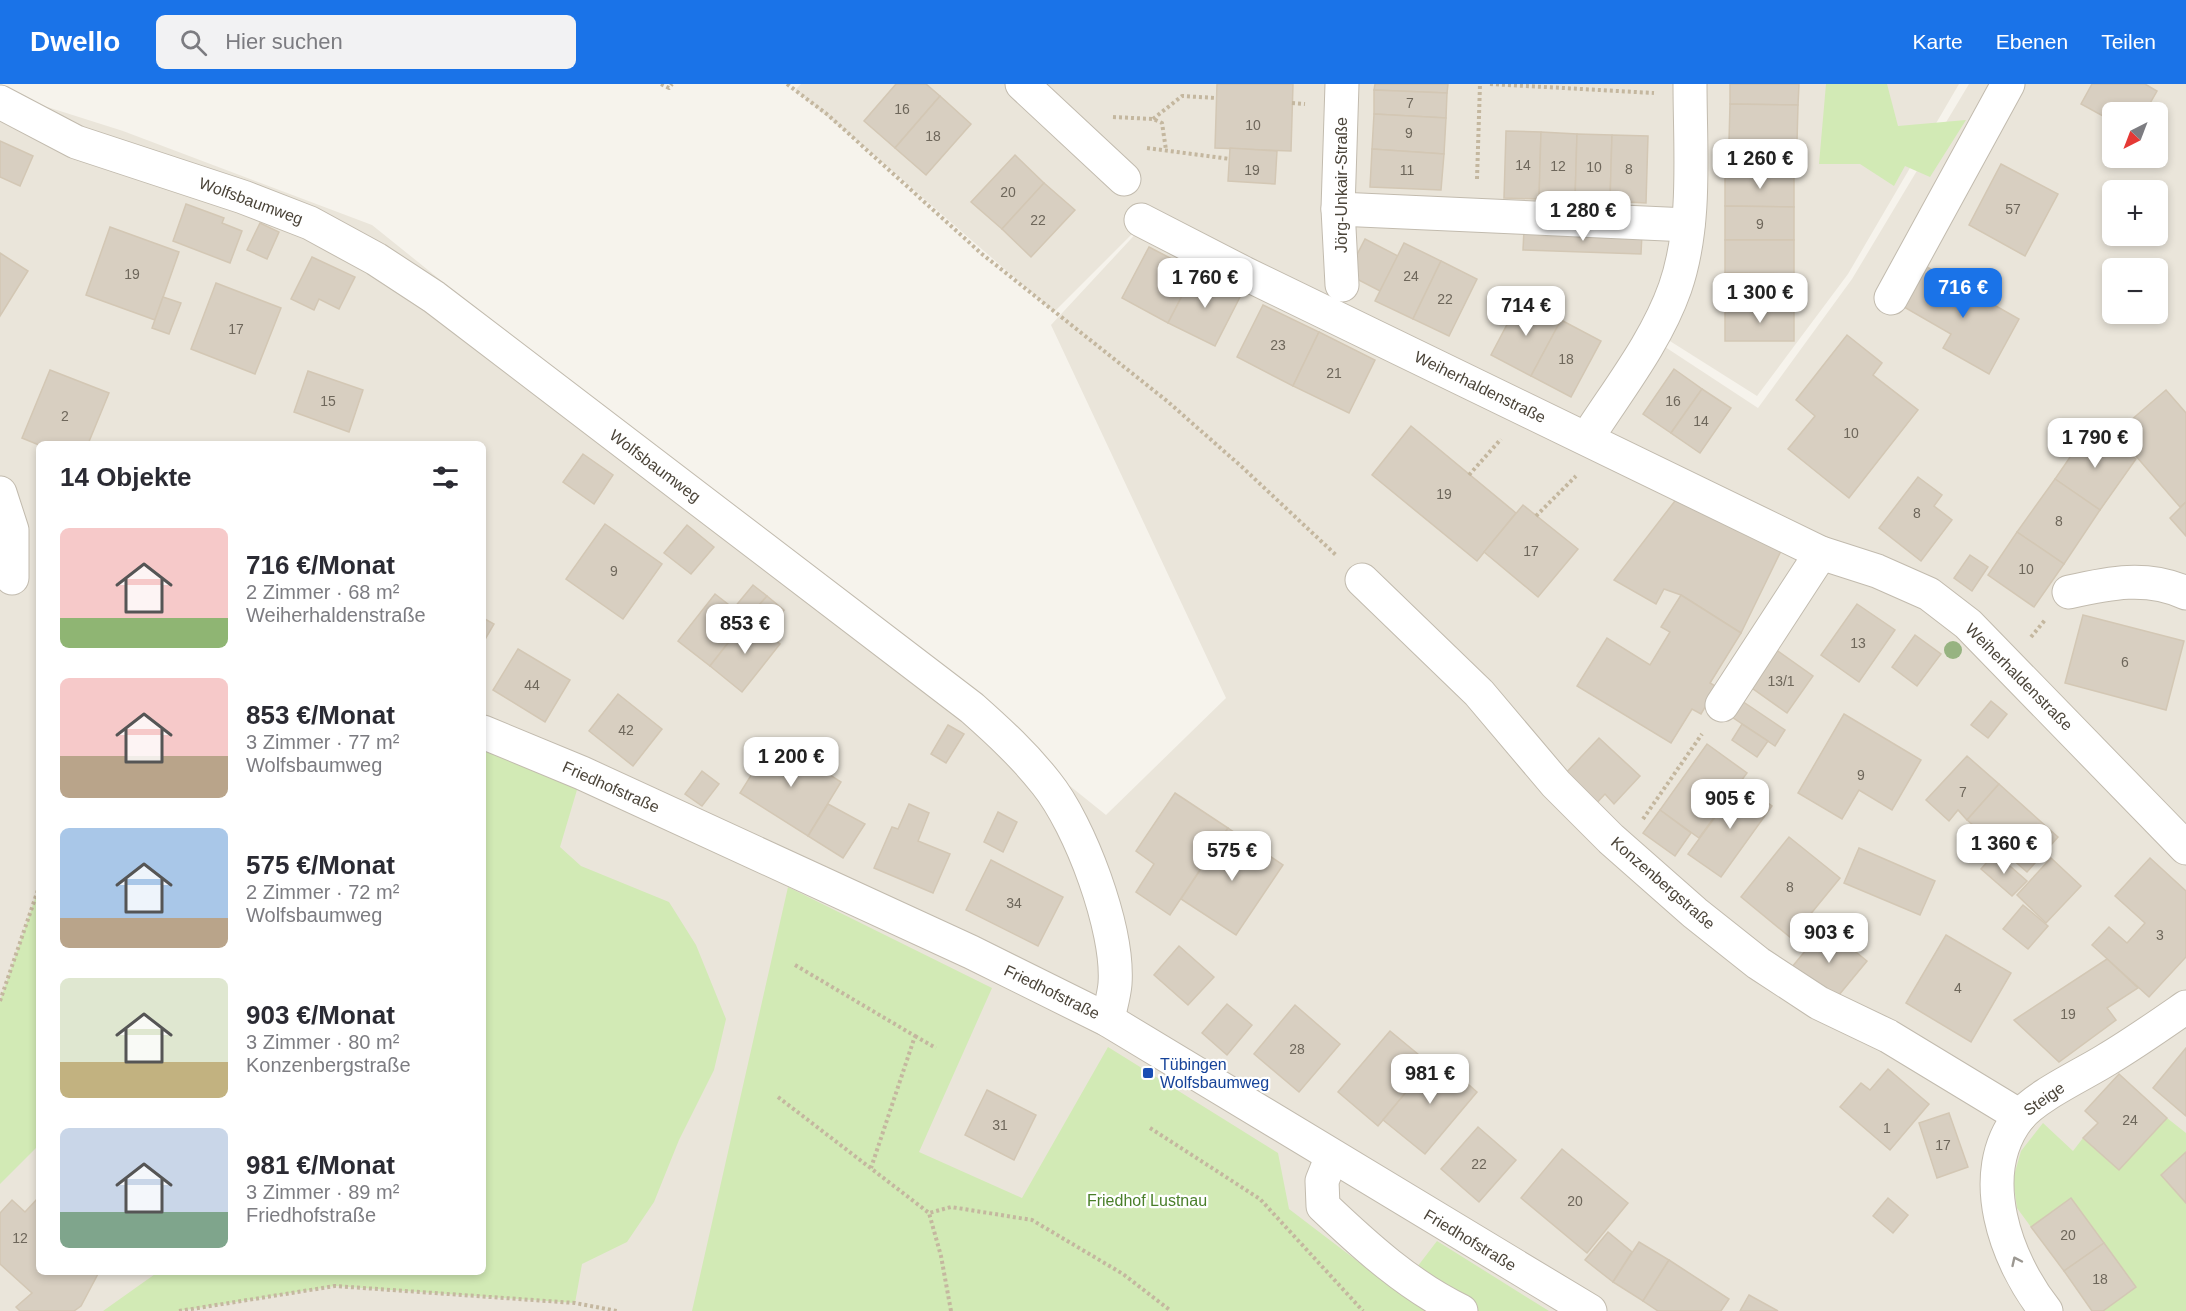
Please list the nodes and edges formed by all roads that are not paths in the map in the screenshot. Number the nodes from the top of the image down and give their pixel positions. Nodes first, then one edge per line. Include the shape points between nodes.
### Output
1 (1022, 84) edge
2 (1342, 84) edge
3 (1690, 84) edge
4 (2008, 84) edge
5 (0, 102) edge
6 (1124, 179) dead end
7 (1338, 209) junction
8 (1141, 220) dead end
9 (1688, 225) junction
10 (1342, 285) dead end
11 (1891, 298) dead end
12 (1587, 438) junction
13 (0, 492) edge
14 (1821, 553) junction
15 (17, 579) edge
16 (1362, 580) road end
17 (2069, 592) road end
18 (2186, 593) edge
19 (1722, 705) road end
20 (486, 733) edge
21 (2186, 848) edge
22 (2186, 1008) edge
23 (1108, 1020) junction
24 (2020, 1116) junction
25 (1332, 1156) junction
26 (1461, 1311) edge
27 (1590, 1311) edge
28 (2046, 1311) edge

1 - 6 street
2 - 7 street, Jörg-Unkair-Straße
3 - 9 street
4 - 11 street
5 - 23 street, Wolfsbaumweg via 76,141 275,208 376,259 434,297 972,708 1018,749 1048,785 1084,851 1098,886 1111,945 1116,983
7 - 9 street
7 - 10 street, Jörg-Unkair-Straße
8 - 12 street, Weiherhaldenstraße
9 - 12 street via 1674,289 1654,331
12 - 14 street, Weiherhaldenstraße
13 - 15 street via 12,530
14 - 19 street
14 - 21 street, Weiherhaldenstraße via 1929,594 1968,624
16 - 24 street, Konzenbergstraße via 1479,693 1556,784 1595,823 1695,913 1758,963 1819,1002 1888,1036
17 - 18 street via 2109,583 2152,581
20 - 23 street, Friedhofstraße via 971,952
22 - 24 street, Steige
23 - 25 street, Friedhofstraße
28 -> 24 street, Steige via 2013,1254 1996,1193 2002,1151
25 - 26 street via 1322,1181 1323,1206 1407,1279
25 - 27 street, Friedhofstraße

